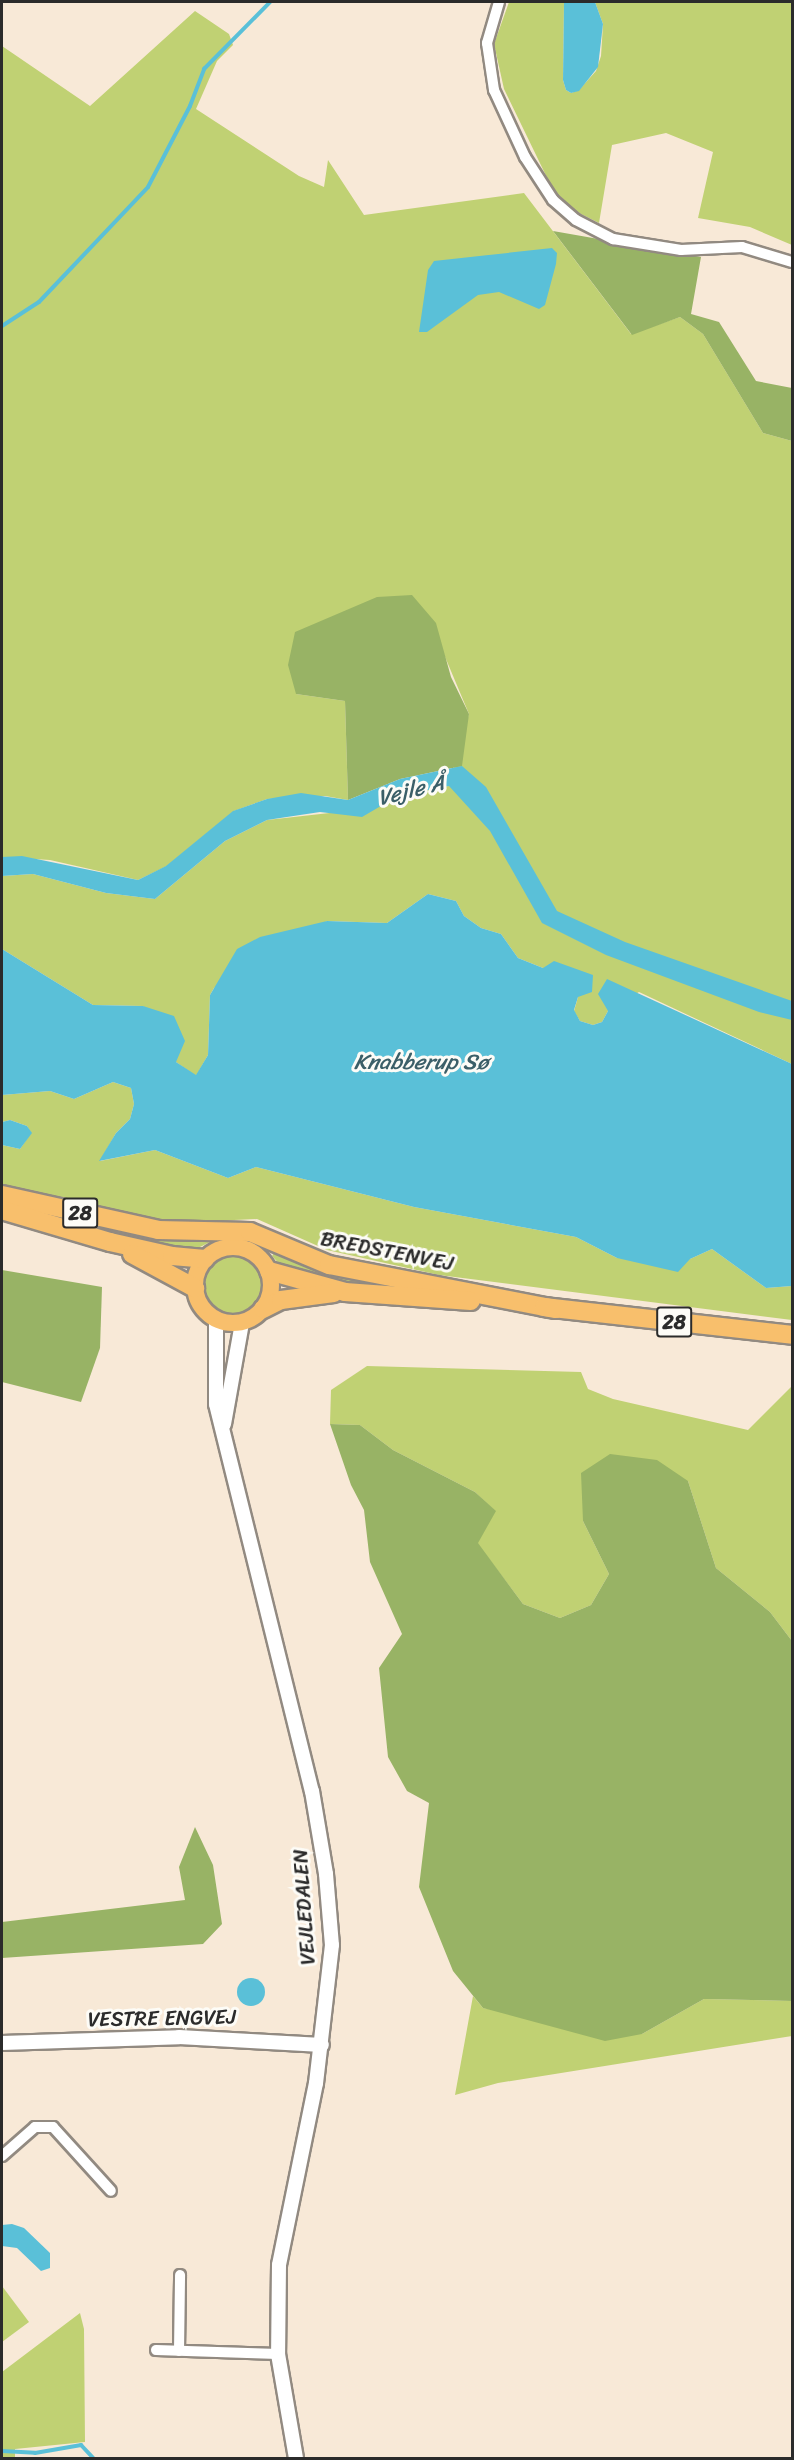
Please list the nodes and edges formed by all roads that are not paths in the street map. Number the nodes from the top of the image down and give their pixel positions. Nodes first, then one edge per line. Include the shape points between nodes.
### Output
1 (499, 2) edge
2 (792, 261) edge
3 (2, 1195) edge
4 (2, 1210) edge
5 (110, 1242) junction
6 (205, 1259) junction
7 (269, 1271) junction
8 (195, 1288) junction
9 (345, 1292) junction
10 (264, 1309) junction
11 (556, 1309) junction
12 (216, 1320) junction
13 (242, 1323) junction
14 (792, 1335) edge
15 (224, 1429) junction
16 (2, 2043) edge
17 (322, 2045) junction
18 (2, 2156) edge
19 (111, 2191) dead end
20 (180, 2276) dead end
21 (156, 2350) dead end
22 (179, 2351) junction
23 (278, 2354) junction
24 (296, 2458) edge

1 - 2 street via 487,43 494,90 525,157 553,200 576,220 613,239 681,250 742,247
3 - 11 highway, BREDSTENVEJ / 28 via 158,1230 250,1232 329,1265
4 - 5 highway, 28
5 - 6 highway, 28
5 - 8 highway, 28
6 - 7 main road, 28 via 228,1247 245,1248 260,1257
6 - 8 main road
7 - 9 highway, BREDSTENVEJ / 28
7 - 10 main road via 271,1291
8 - 12 main road via 204,1310
9 - 10 highway, BREDSTENVEJ / 28 via 281,1300
9 - 11 highway, BREDSTENVEJ / 28
10 - 13 main road, 28
11 - 14 highway, BREDSTENVEJ / 28
12 - 13 main road
12 - 15 street, VEJLEDALEN via 216,1404
13 - 15 street, VEJLEDALEN
15 - 17 street, VEJLEDALEN via 312,1791 326,1874 332,1945
16 - 17 street, VESTRE ENGVEJ via 179,2037
17 - 23 street, VEJLEDALEN via 279,2265
18 - 19 street via 35,2127 53,2127
20 - 22 street
21 - 22 street
22 - 23 street
23 - 24 street, VEJLEDALEN

